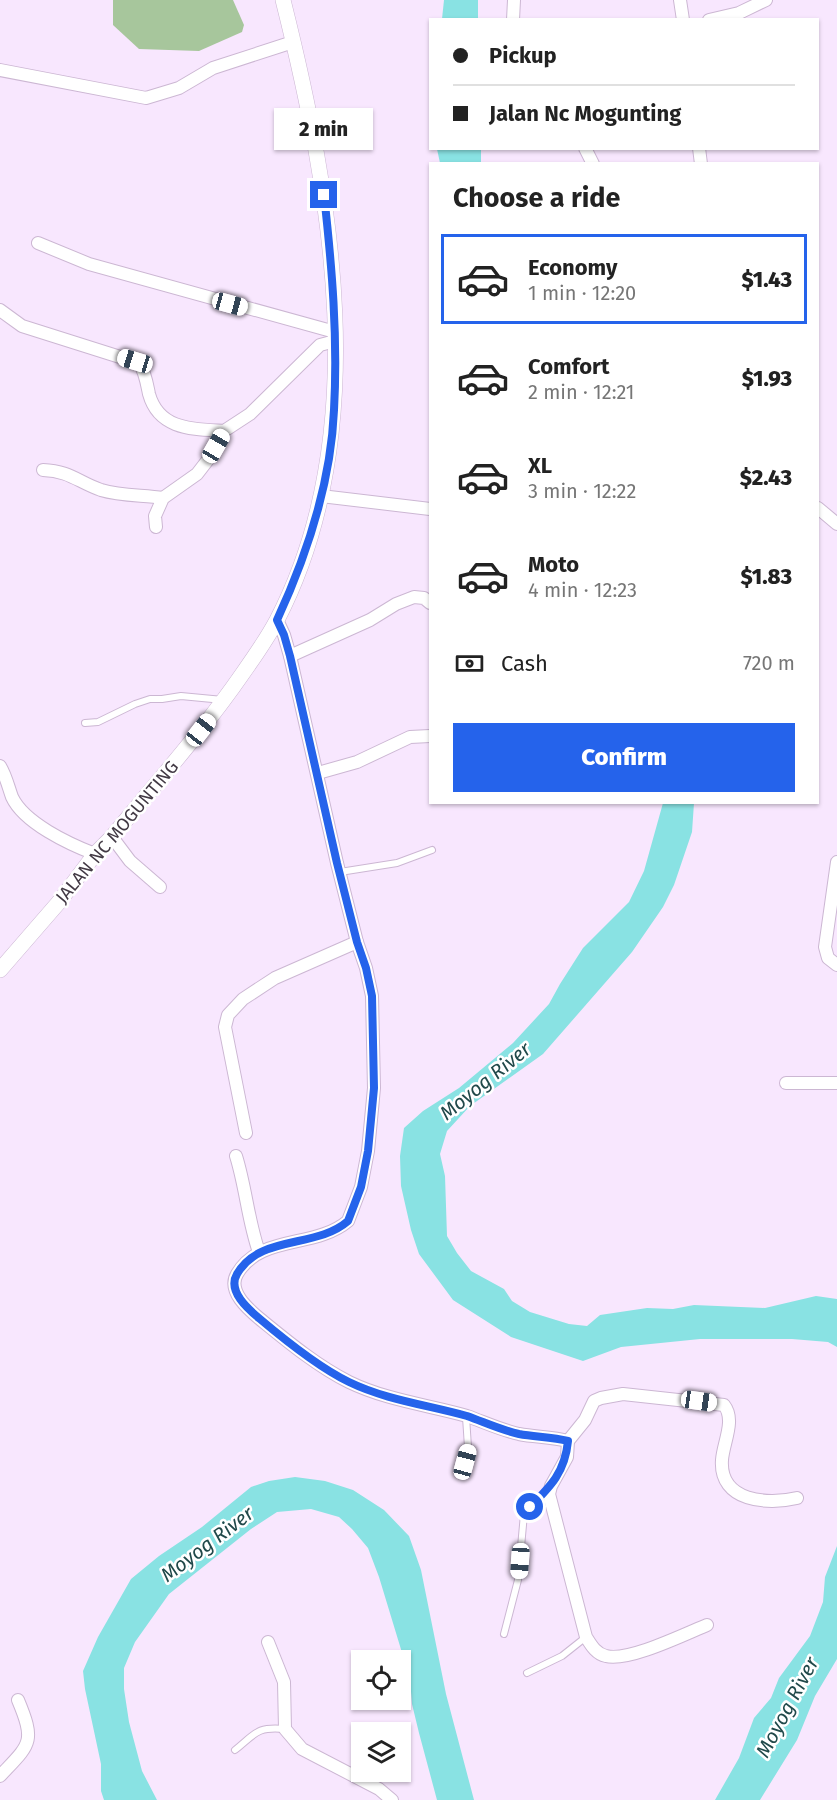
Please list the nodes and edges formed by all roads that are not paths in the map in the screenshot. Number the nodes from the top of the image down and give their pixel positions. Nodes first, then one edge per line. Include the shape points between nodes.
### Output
1 (283, 0) edge
2 (514, 0) edge
3 (680, 0) edge
4 (766, 0) edge
5 (513, 18) edge
6 (683, 18) edge
7 (719, 18) edge
8 (293, 42) junction
9 (0, 70) edge
10 (38, 243) dead end
11 (0, 310) edge
12 (334, 337) junction
13 (224, 431) junction
14 (43, 470) dead end
15 (321, 496) junction
16 (163, 498) junction
17 (429, 509) edge
18 (819, 509) edge
19 (837, 524) edge
20 (156, 527) dead end
21 (429, 602) edge
22 (277, 620) junction
23 (290, 656) junction
24 (224, 700) junction
25 (85, 723) dead end
26 (429, 735) edge
27 (0, 766) edge
28 (318, 773) junction
29 (112, 837) junction
30 (432, 850) dead end
31 (95, 854) junction
32 (837, 862) edge
33 (339, 872) junction
34 (160, 887) dead end
35 (357, 942) junction
36 (837, 966) edge
37 (0, 970) edge
38 (786, 1083) dead end
39 (837, 1083) edge
40 (246, 1134) dead end
41 (236, 1156) dead end
42 (259, 1252) junction
43 (466, 1416) junction
44 (568, 1441) junction
45 (461, 1476) dead end
46 (551, 1486) junction
47 (797, 1498) dead end
48 (707, 1625) dead end
49 (504, 1634) dead end
50 (586, 1637) junction
51 (268, 1642) dead end
52 (527, 1673) dead end
53 (18, 1700) dead end
54 (285, 1729) junction
55 (235, 1750) dead end
56 (0, 1776) edge
57 (392, 1800) edge

1 - 8 street, JALAN NC MOGUNTING
2 - 5 street
3 - 6 street
4 - 7 street via 739,14
8 - 9 street via 213,68 179,88 146,98
8 - 12 street, JALAN NC MOGUNTING via 324,195 332,261
10 - 12 street via 89,264
11 - 13 street via 22,326 139,363 152,403 161,417 179,426
12 - 13 street via 320,345 250,414
12 - 15 street, JALAN NC MOGUNTING via 334,411
13 - 16 street via 196,474
14 - 16 street via 59,470 103,490
15 - 17 street
15 - 22 street, JALAN NC MOGUNTING via 291,590
16 - 20 street
18 - 19 street
21 - 23 street via 414,597
22 - 23 street
22 - 24 street, JALAN NC MOGUNTING
23 - 28 street
24 - 25 lane via 181,696 150,699 98,722
24 - 29 street, JALAN NC MOGUNTING
26 - 28 street via 410,737 357,762
27 - 31 street via 22,812 63,841
28 - 33 street
29 - 31 street, JALAN NC MOGUNTING
29 - 34 street via 130,861
30 - 33 lane via 397,863
31 - 37 street, JALAN NC MOGUNTING
32 - 36 street via 825,947
33 - 35 street
35 - 40 street via 275,978 243,999 228,1015 225,1027
35 - 42 street via 372,996 374,1088 361,1187 348,1221 341,1226 319,1237
38 - 39 street
41 - 42 street
42 - 43 street via 240,1269 234,1285 251,1311 286,1340 350,1382 389,1397
43 - 44 street via 518,1434
43 - 45 lane via 468,1447
44 - 46 street via 567,1457
44 - 47 street via 594,1401 601,1398 623,1395 724,1405 729,1417 722,1468 728,1482 736,1492 758,1501
46 - 49 lane via 524,1514 518,1581
46 - 50 street via 550,1506
48 - 50 street via 614,1657 598,1653
50 - 52 lane via 562,1656
51 - 54 street via 284,1682
53 - 56 street via 29,1740 20,1757
54 - 55 lane via 267,1727
54 - 57 street via 302,1749 380,1789

